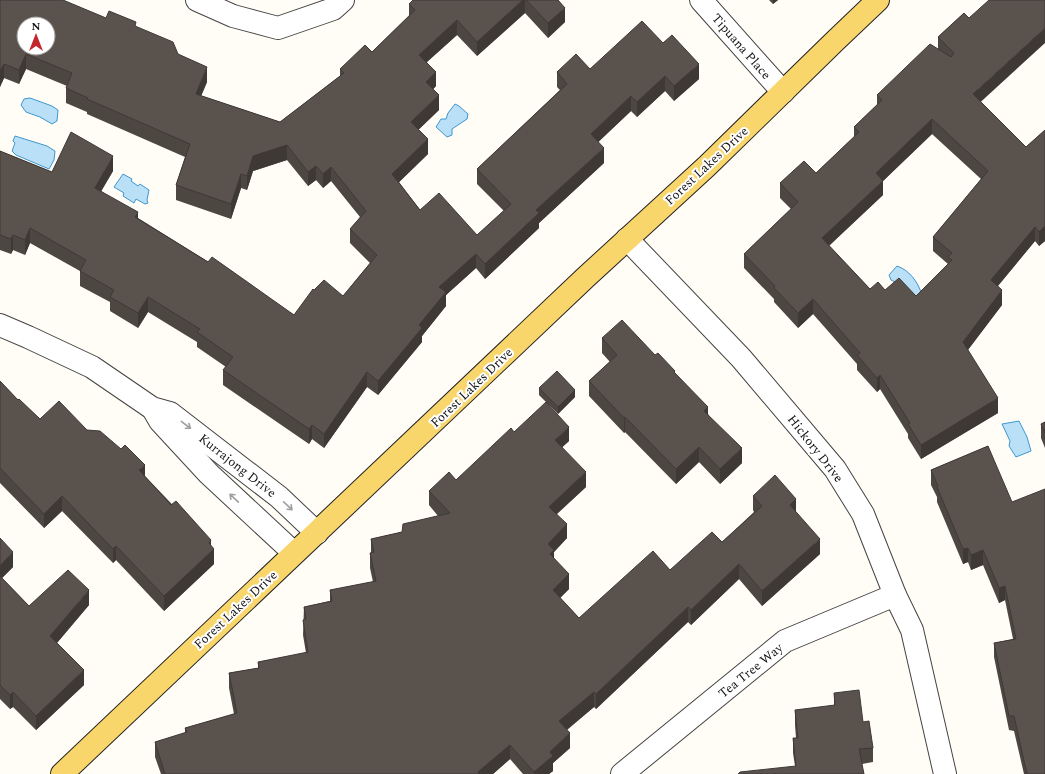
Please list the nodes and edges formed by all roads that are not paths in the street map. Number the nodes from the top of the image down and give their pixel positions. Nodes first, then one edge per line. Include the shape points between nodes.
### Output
1 (197, 0) edge
2 (343, 0) edge
3 (701, 0) edge
4 (878, 0) edge
5 (783, 92) junction
6 (627, 239) junction
7 (0, 325) edge
8 (152, 408) junction
9 (317, 533) junction
10 (294, 553) junction
11 (895, 595) junction
12 (62, 774) edge
13 (622, 774) edge
14 (945, 774) edge

1 - 2 street via 233,16 278,28 333,9
3 - 5 street, Tipuana Place
4 - 5 main road, Forest Lakes Drive
5 - 6 main road, Forest Lakes Drive
6 - 9 main road, Forest Lakes Drive
6 - 11 street, Hickory Drive via 741,358 835,469 863,514
7 - 8 street, Kurrajong Drive via 92,367
8 -> 9 street, Kurrajong Drive via 170,413 220,450 279,497
10 -> 8 street, Kurrajong Drive via 209,474 160,422
9 - 10 main road, Forest Lakes Drive
10 - 12 main road, Forest Lakes Drive
11 - 13 street, Tea Tree Way via 785,641
11 - 14 street, Hickory Drive via 912,630

